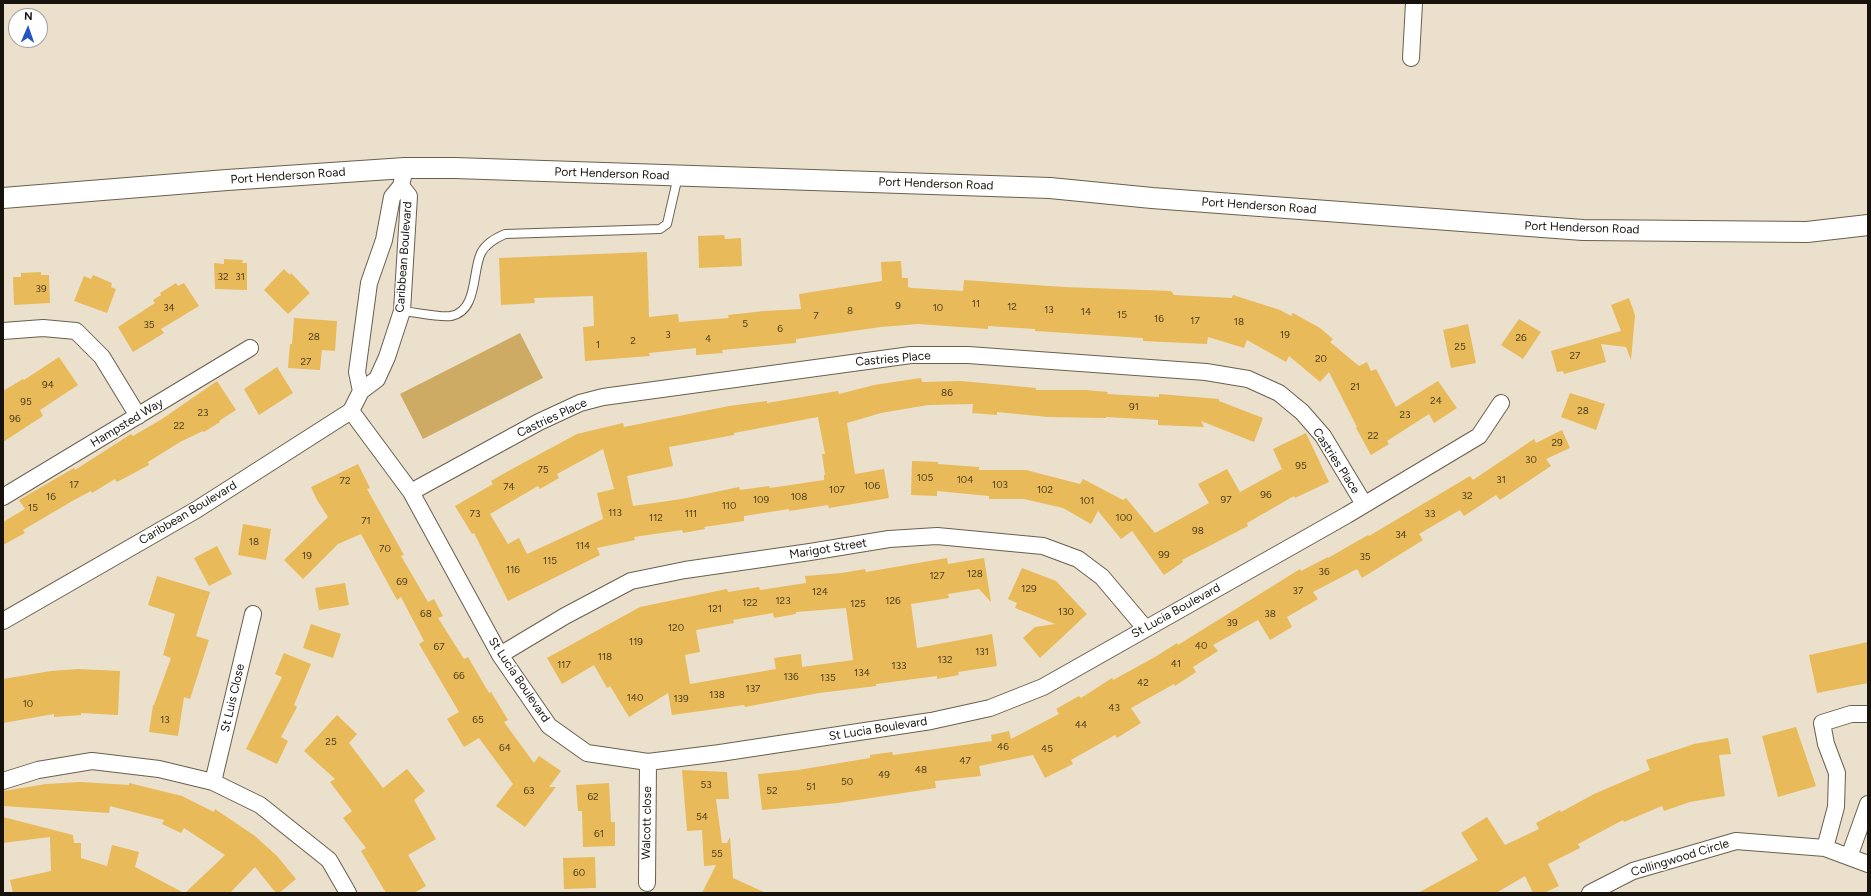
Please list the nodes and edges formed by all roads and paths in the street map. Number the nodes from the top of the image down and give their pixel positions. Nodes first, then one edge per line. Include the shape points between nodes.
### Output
1 (1414, 3) edge
2 (1411, 58) dead end
3 (678, 176) junction
4 (403, 177) junction
5 (3, 198) edge
6 (1868, 225) edge
7 (402, 311) junction
8 (3, 331) edge
9 (250, 348) dead end
10 (361, 391) junction
11 (1501, 403) dead end
12 (351, 411) junction
13 (138, 416) junction
14 (411, 492) junction
15 (3, 497) edge
16 (1364, 504) junction
17 (253, 614) dead end
18 (3, 621) edge
19 (1145, 628) junction
20 (500, 655) junction
21 (1868, 714) edge
22 (648, 762) junction
23 (3, 781) edge
24 (214, 782) junction
25 (1868, 804) edge
26 (1825, 848) junction
27 (1849, 857) junction
28 (1868, 864) edge
29 (646, 883) dead end
30 (348, 893) edge
31 (1590, 893) edge

1 - 2 street
3 - 4 street, Port Henderson Road
3 - 6 street, Port Henderson Road via 1050,188 1583,230 1807,232
3 - 7 lane via 667,224 660,229 505,234 491,240 481,253 469,301 460,312 451,316
4 - 5 street, Port Henderson Road via 227,180
4 - 7 street, Caribbean Boulevard via 409,196
4 - 10 street, Caribbean Boulevard via 392,197 384,240 369,283 357,372
7 - 10 street, Caribbean Boulevard via 377,379
8 - 13 street via 43,328 76,331 102,357
9 - 13 street, Hampsted Way
10 - 12 street, Caribbean Boulevard
11 - 16 street, St Lucia Boulevard via 1479,436
12 - 14 street, St Lucia Boulevard
12 - 18 street, Caribbean Boulevard via 196,510
13 - 15 street, Hampsted Way
14 - 16 street, Castries Place via 538,422 603,397 911,354 961,355 1206,372 1248,379 1279,393 1302,412 1323,436
14 - 20 street, St Lucia Boulevard
16 - 19 street, St Lucia Boulevard
17 - 24 street, St Luis Close
19 - 20 street, Marigot Street via 1102,577 1078,560 1043,546 937,536 889,539 685,570 631,581
19 - 22 street, St Lucia Boulevard via 1043,687 990,708 931,721
20 - 22 street, St Lucia Boulevard via 549,726 587,753
21 - 26 street via 1851,714 1822,723 1826,744 1837,773 1836,807
22 - 29 street, Walcott close
23 - 24 street via 38,770 92,761 159,769
24 - 30 street via 260,804 329,860
25 - 27 street
26 - 27 street, Collingwood Circle
26 - 31 street, Collingwood Circle via 1736,842 1633,871
27 - 28 street, Collingwood Circle

